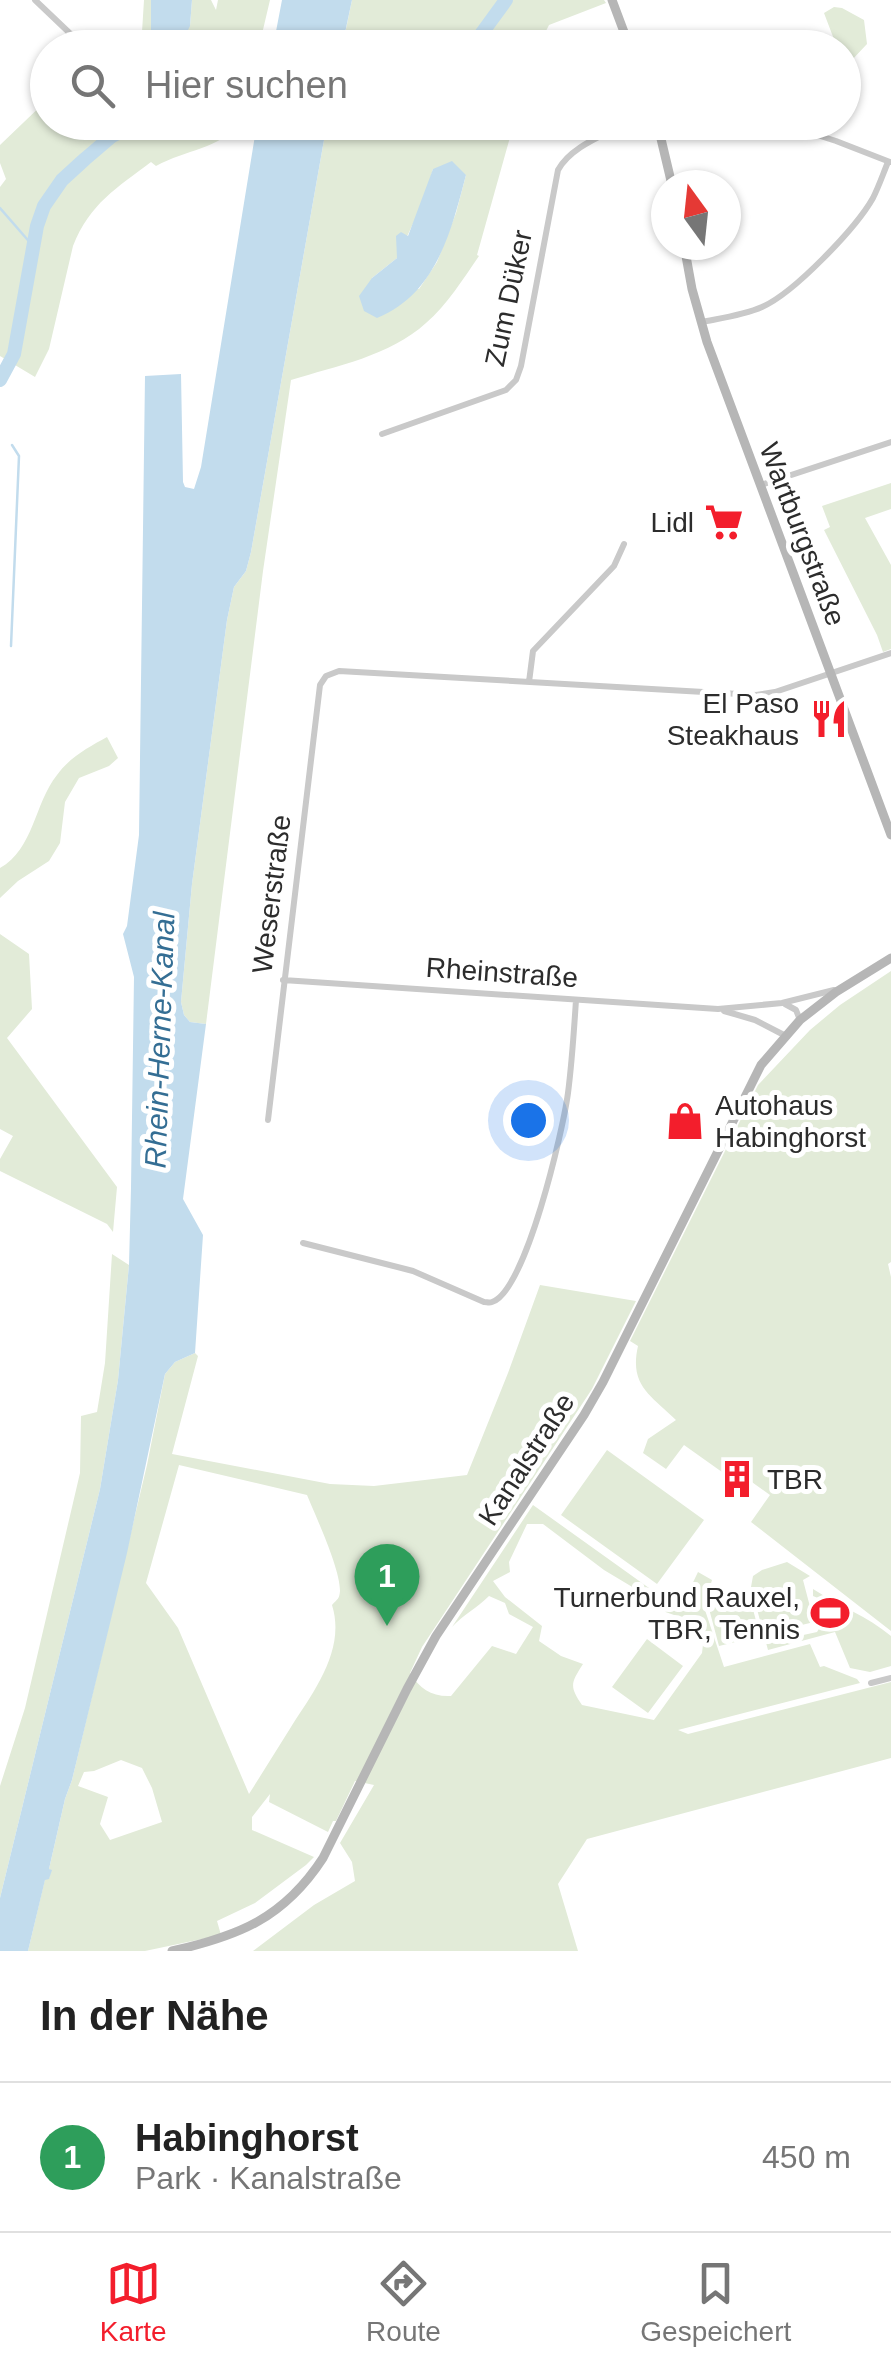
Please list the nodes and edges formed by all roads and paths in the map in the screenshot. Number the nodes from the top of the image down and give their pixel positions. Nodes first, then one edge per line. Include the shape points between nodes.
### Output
1 (35, 0) edge
2 (612, 0) edge
3 (66, 30) edge
4 (623, 30) edge
5 (595, 140) edge
6 (661, 140) edge
7 (833, 140) edge
8 (890, 162) edge
9 (668, 170) edge
10 (687, 260) edge
11 (701, 322) junction
12 (382, 434) dead end
13 (891, 442) edge
14 (760, 486) junction
15 (624, 544) dead end
16 (891, 652) edge
17 (831, 673) junction
18 (529, 682) junction
19 (891, 835) edge
20 (891, 958) edge
21 (283, 980) junction
22 (843, 987) junction
23 (576, 1000) junction
24 (782, 1003) junction
25 (718, 1009) junction
26 (800, 1020) junction
27 (784, 1035) junction
28 (268, 1120) dead end
29 (303, 1244) dead end
30 (891, 1678) edge
31 (870, 1684) dead end
32 (172, 1951) edge

1 - 3 street
2 - 4 main road
5 - 12 street, Zum Düker via 558,170 516,380 506,390
6 - 9 main road
7 - 8 street
8 - 11 street via 861,217 795,286 759,308
10 - 11 main road, Wartburgstraße
11 - 14 main road, Wartburgstraße
13 - 14 street
14 - 17 main road, Wartburgstraße
15 - 18 street via 614,566 533,651
16 - 17 street
17 - 18 street via 756,695
17 - 19 main road, Wartburgstraße
18 - 21 street, Weserstraße via 339,671 326,676
20 - 22 main road, Kanalstraße
21 - 23 street, Rheinstraße
21 - 28 street, Weserstraße
22 - 24 street, Rheinstraße
22 - 26 main road, Kanalstraße
23 - 25 street, Rheinstraße
23 - 29 street via 562,1132 540,1213 500,1296 484,1302 413,1271
24 - 25 street, Rheinstraße
24 - 26 street
25 - 27 street, Rheinstraße
26 - 27 main road, Kanalstraße
27 - 32 main road, Kanalstraße via 752,1080 584,1415 436,1636 311,1876 254,1926
30 - 31 street

